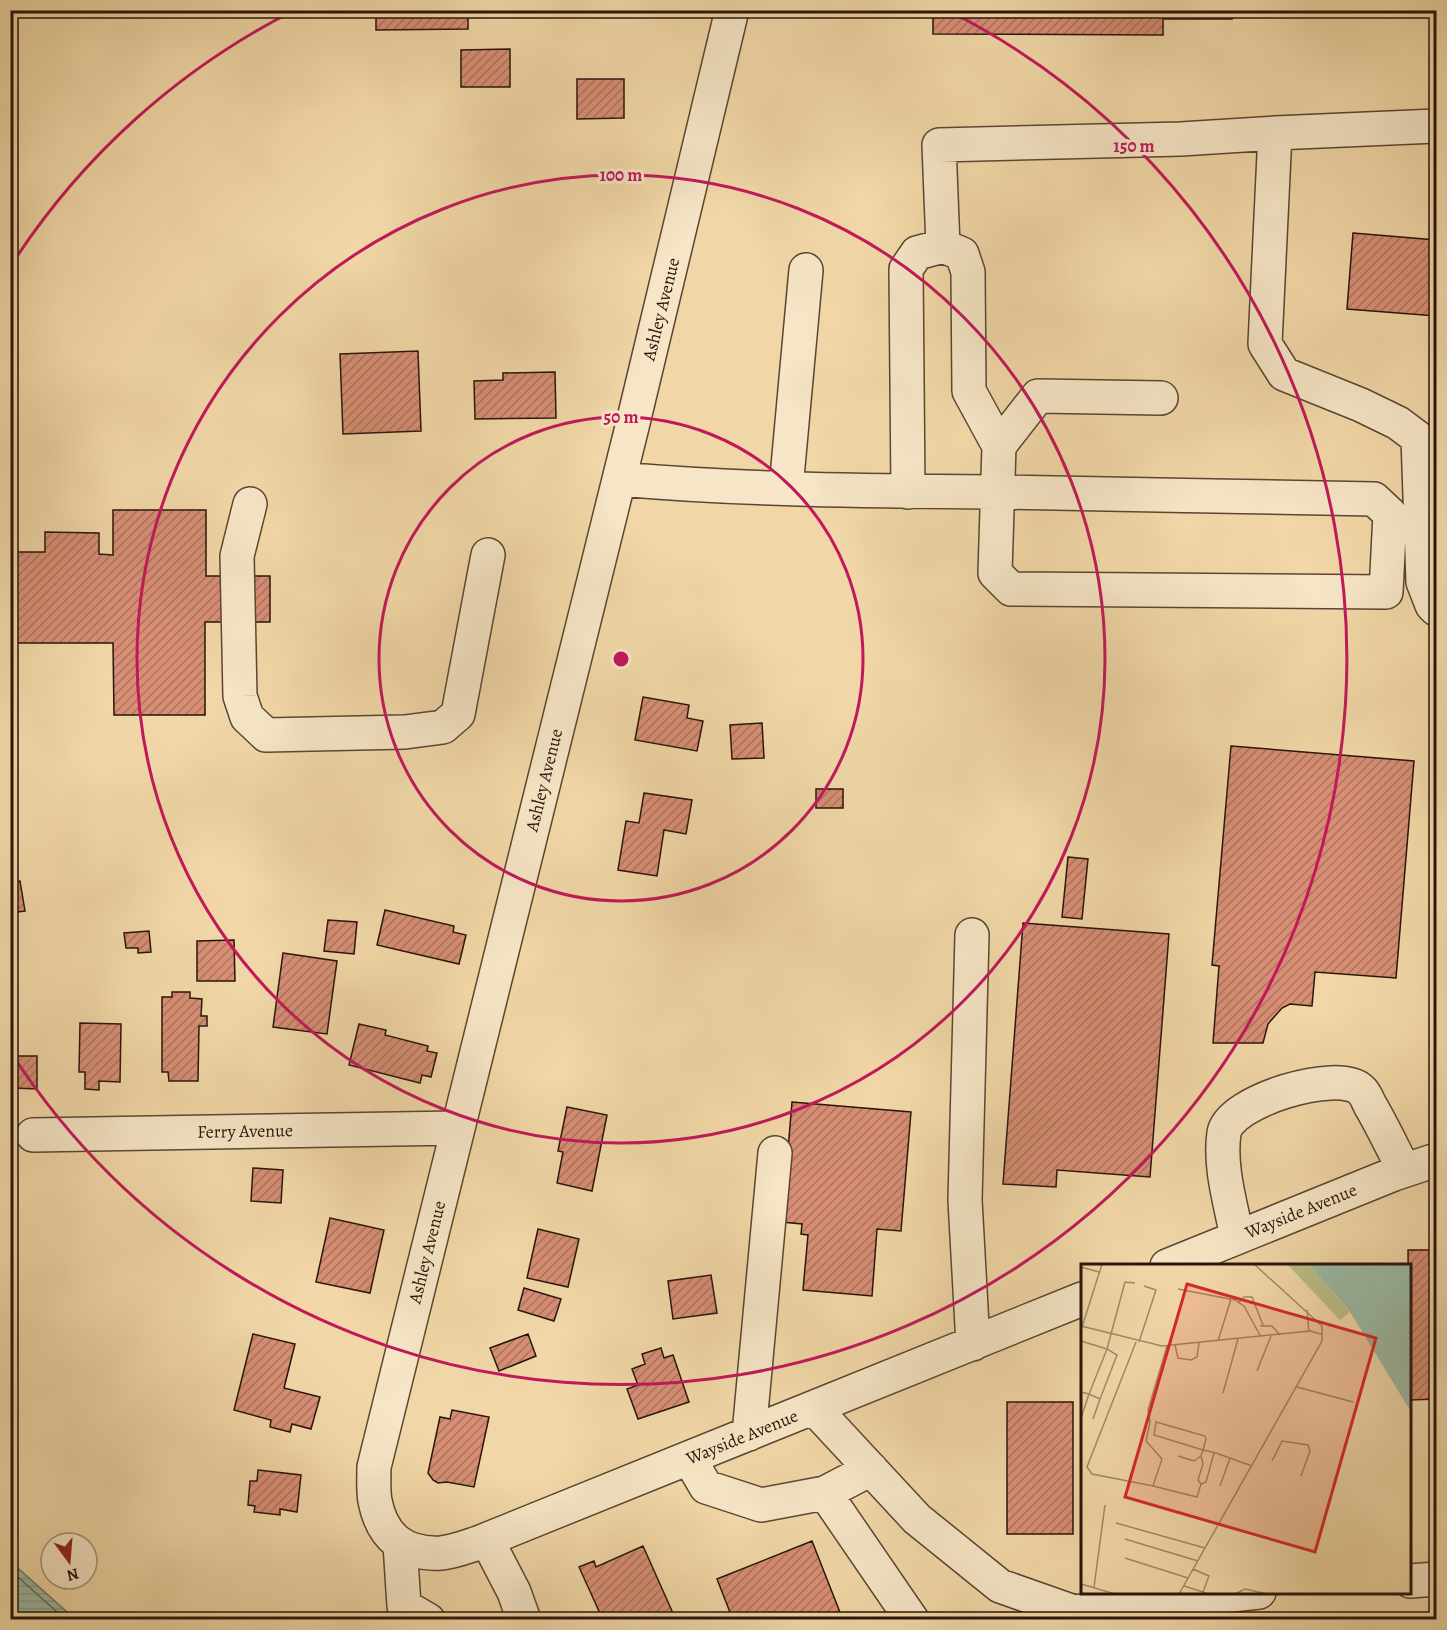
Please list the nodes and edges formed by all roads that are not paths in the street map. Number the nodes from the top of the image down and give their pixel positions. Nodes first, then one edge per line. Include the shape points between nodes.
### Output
1 (732, 10) edge
2 (1437, 126) edge
3 (1275, 133) junction
4 (943, 246) junction
5 (806, 270) dead end
6 (1161, 398) dead end
7 (999, 446) junction
8 (619, 479) junction
9 (786, 488) junction
10 (908, 492) junction
11 (996, 492) junction
12 (250, 504) dead end
13 (488, 555) dead end
14 (1437, 609) edge
15 (972, 934) dead end
16 (458, 1128) junction
17 (33, 1135) dead end
18 (775, 1153) dead end
19 (1437, 1160) edge
20 (1404, 1170) junction
21 (1237, 1237) junction
22 (1172, 1264) edge
23 (1081, 1300) edge
24 (973, 1344) junction
25 (814, 1408) junction
26 (749, 1434) junction
27 (689, 1458) junction
28 (871, 1469) junction
29 (825, 1493) junction
30 (487, 1540) junction
31 (400, 1544) junction
32 (1437, 1579) edge
33 (1411, 1581) edge
34 (1240, 1594) edge
35 (1103, 1601) edge
36 (1039, 1610) edge
37 (428, 1620) edge
38 (524, 1620) edge
39 (912, 1620) edge

1 - 8 street, Ashley Avenue
2 - 3 street
3 - 4 street via 939,145
3 - 14 street via 1265,344 1284,374 1361,405 1418,438 1423,582
4 - 7 street via 962,254 968,272 969,391
4 - 10 street via 917,253 906,269
5 - 9 street
6 - 7 street via 1038,396
7 - 11 street
8 - 9 street
8 - 16 street, Ashley Avenue
9 - 10 street
10 - 11 street
11 - 11 street via 995,573 1011,589 1386,592 1390,514 1374,499
12 - 13 street via 237,556 240,696 247,717 266,735 405,732 443,727 458,714
15 - 24 street via 964,1200
16 - 17 street, Ferry Avenue
16 - 31 street, Ashley Avenue via 374,1467 374,1499 379,1515
18 - 26 street
19 - 20 street, Wayside Avenue
20 - 21 street, Wayside Avenue
20 - 21 street via 1361,1089 1345,1082 1320,1083 1264,1099 1235,1116 1224,1131 1224,1163
21 - 22 street, Wayside Avenue
23 - 24 street, Wayside Avenue
24 - 25 street, Wayside Avenue
25 - 26 street, Wayside Avenue
25 - 28 street
26 - 27 street, Wayside Avenue
27 - 29 street via 706,1487 761,1505
27 - 30 street, Wayside Avenue
28 - 29 street
28 - 36 street via 916,1519 1000,1586
29 - 39 street
30 - 31 street, Wayside Avenue via 442,1553 412,1551
30 - 38 street
31 - 37 street via 404,1606
32 - 33 street
34 - 35 street
35 - 36 street via 1074,1612

